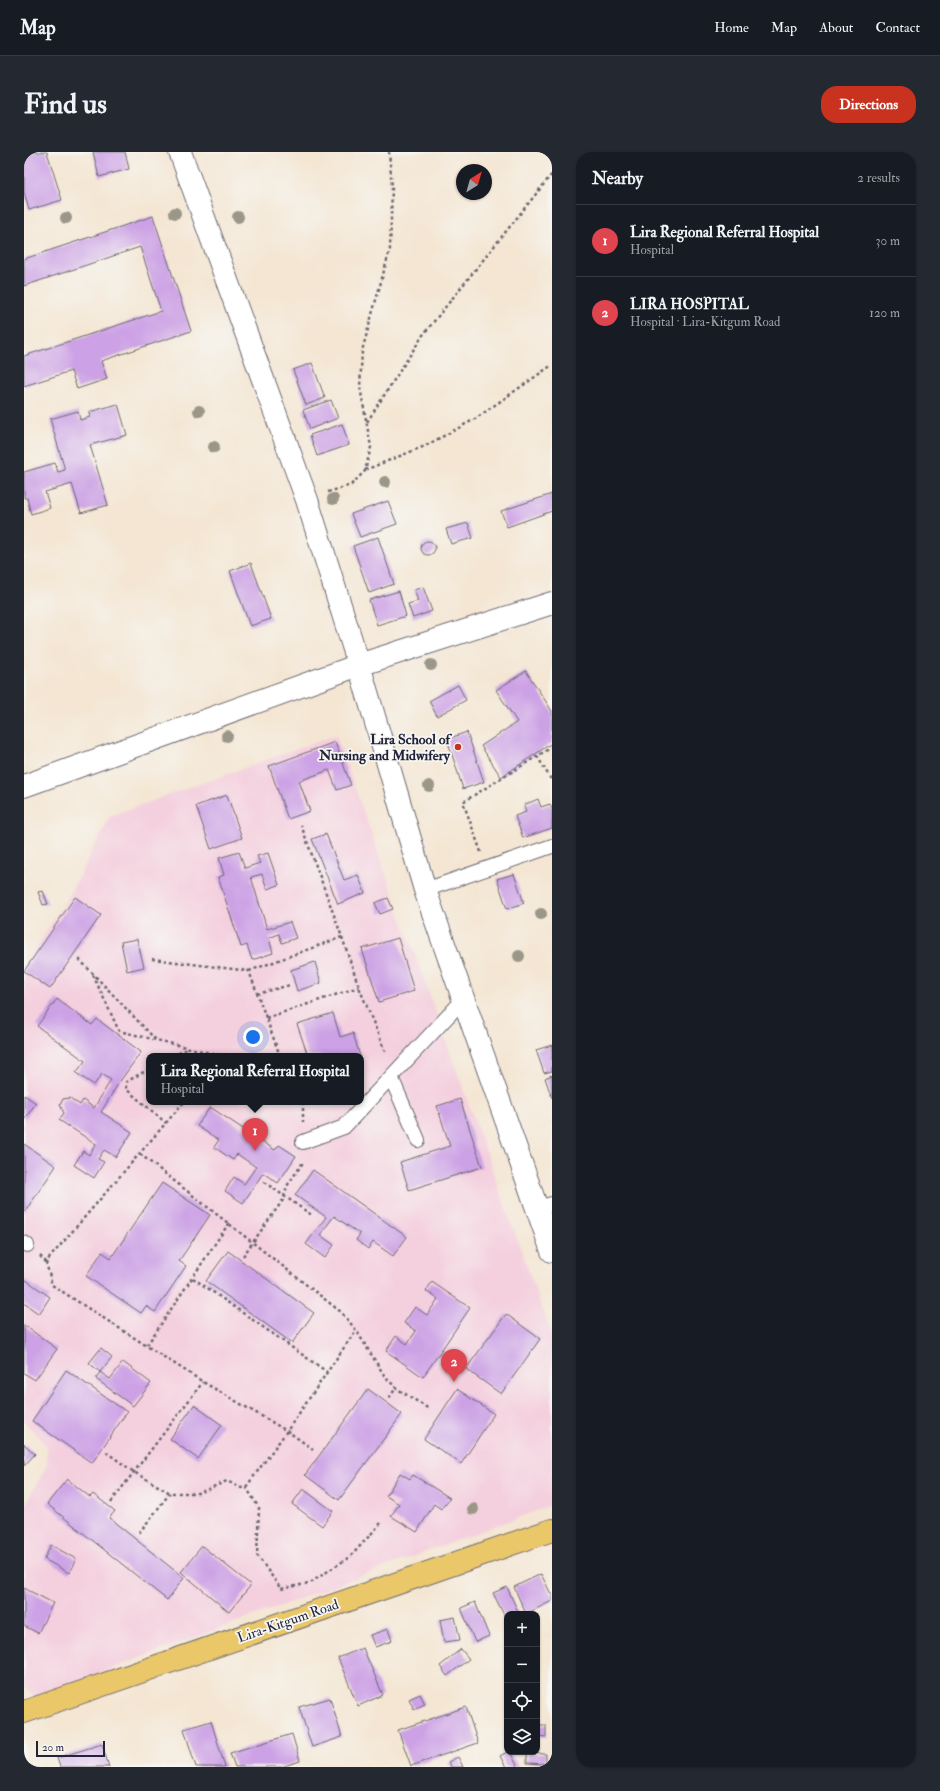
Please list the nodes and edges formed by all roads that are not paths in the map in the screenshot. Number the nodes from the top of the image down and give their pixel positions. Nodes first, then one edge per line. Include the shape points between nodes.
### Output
1 (180, 152) edge
2 (552, 603) edge
3 (359, 665) junction
4 (24, 786) edge
5 (552, 846) edge
6 (426, 890) junction
7 (464, 1000) junction
8 (393, 1075) junction
9 (418, 1140) dead end
10 (303, 1142) dead end
11 (545, 1206) edge
12 (552, 1251) edge
13 (552, 1530) edge
14 (24, 1712) edge

1 - 3 street via 306,500
2 - 3 street
3 - 4 street
3 - 6 street
5 - 6 lane
6 - 7 street
7 - 8 lane
7 - 11 street
8 - 9 lane
8 - 10 lane via 344,1127
11 - 12 street
13 - 14 main road, Lira-Kitgum Road

